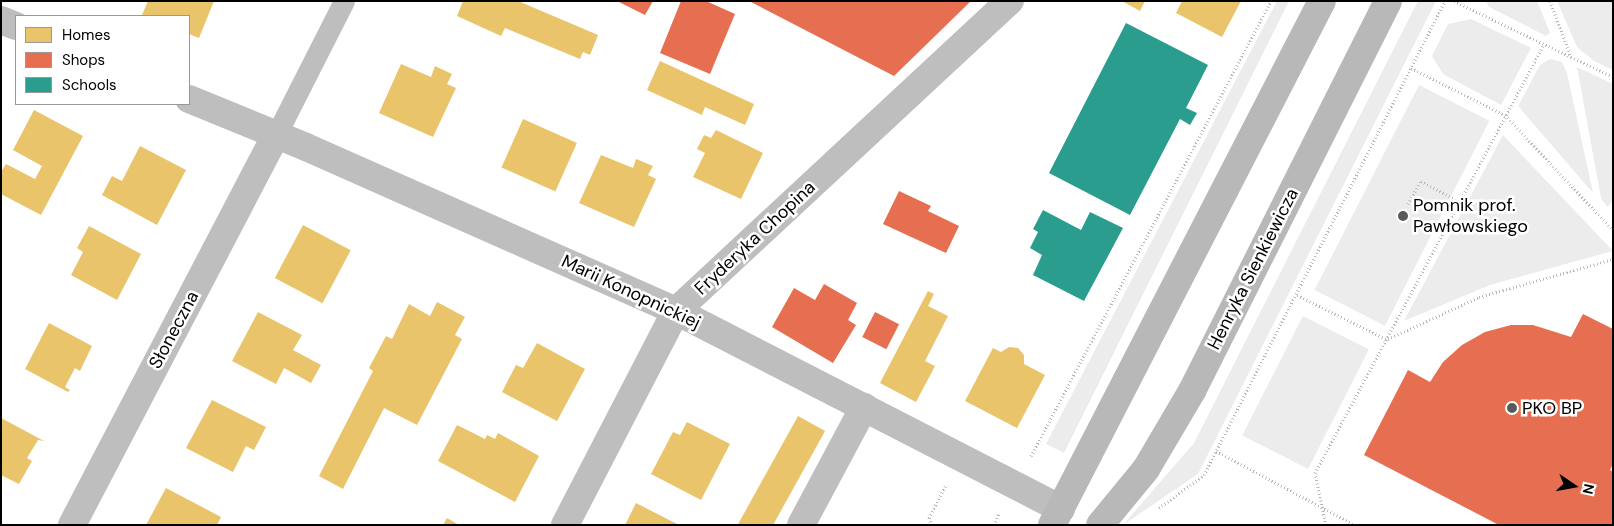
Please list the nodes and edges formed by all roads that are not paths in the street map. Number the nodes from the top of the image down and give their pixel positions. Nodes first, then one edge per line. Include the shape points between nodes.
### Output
1 (344, 1) edge
2 (1010, 1) edge
3 (1322, 1) edge
4 (1388, 1) edge
5 (1, 20) edge
6 (15, 26) edge
7 (190, 99) edge
8 (276, 136) junction
9 (676, 311) junction
10 (864, 407) junction
11 (1056, 517) edge
12 (72, 525) edge
13 (566, 525) edge
14 (802, 525) edge
15 (1100, 525) edge

1 - 8 lane
2 - 9 street, Fryderyka Chopina
3 - 11 street
4 - 15 street, Henryka Sienkiewicza via 1192,391 1146,468
5 - 6 street
7 - 8 street, Marii Konopnickiej
8 - 9 street, Marii Konopnickiej
8 - 12 street, Słoneczna
9 - 10 street, Marii Konopnickiej
9 - 13 street, Fryderyka Chopina
10 - 11 street, Marii Konopnickiej
10 - 14 street

